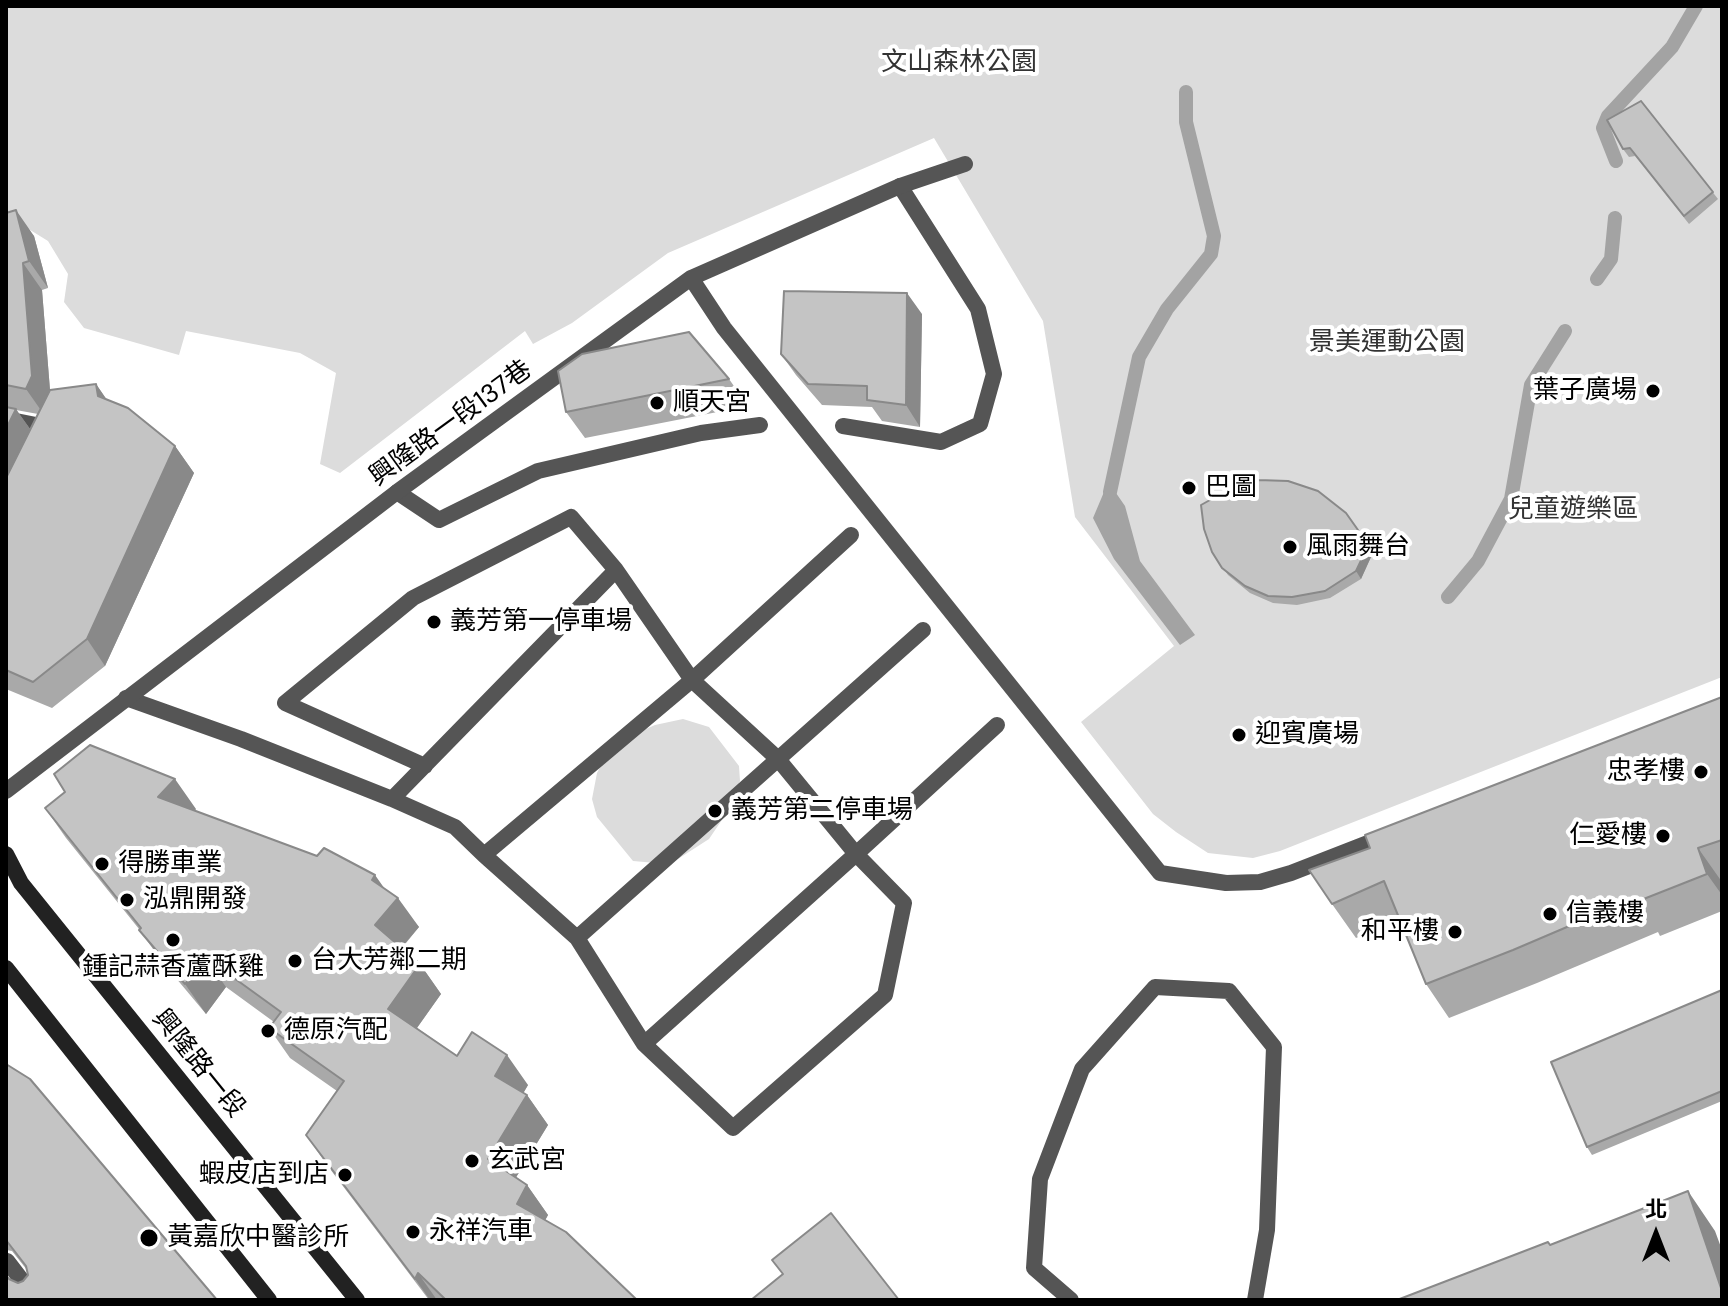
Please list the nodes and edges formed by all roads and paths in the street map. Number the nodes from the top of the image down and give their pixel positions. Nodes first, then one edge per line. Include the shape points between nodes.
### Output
1 (965, 164) dead end
2 (900, 186) junction
3 (691, 278) junction
4 (6, 419) edge
5 (760, 425) dead end
6 (843, 426) dead end
7 (50, 429) edge
8 (397, 492) junction
9 (851, 535) dead end
10 (616, 570) junction
11 (923, 630) dead end
12 (692, 680) junction
13 (126, 698) junction
14 (997, 725) dead end
15 (778, 759) junction
16 (425, 766) junction
17 (6, 791) edge
18 (392, 799) junction
19 (1396, 832) edge
20 (6, 854) edge
21 (856, 854) junction
22 (484, 855) junction
23 (577, 938) junction
24 (6, 968) edge
25 (644, 1044) junction
26 (7, 1261) edge
27 (37, 1300) edge
28 (269, 1300) edge
29 (357, 1300) edge
30 (1071, 1300) edge
31 (1255, 1300) edge

1 - 2 street, 興隆路一段137巷
2 - 3 street, 興隆路一段137巷
2 - 6 street via 978,309 994,374 980,424 941,442
3 - 8 street, 興隆路一段137巷
3 - 19 street via 724,328 1160,873 1226,883 1260,882
4 - 7 street
5 - 8 street via 701,433 538,471 439,520
8 - 13 street, 興隆路一段137巷
9 - 12 street
10 - 12 street
10 - 16 street
10 - 16 street via 571,517 413,598 285,703
11 - 15 street
12 - 15 street
12 - 22 street
13 - 17 street, 興隆路一段137巷
13 - 18 street
14 - 21 street
15 - 21 street
15 - 23 street
16 - 18 street
18 - 22 street via 455,827
20 - 29 main road, 興隆路一段 via 21,883
21 - 25 street
21 - 25 street via 904,903 885,995 733,1128
22 - 23 street
23 - 25 street
24 - 28 main road
26 - 27 street
30 - 31 street via 1034,1268 1040,1179 1082,1069 1155,987 1229,991 1274,1047 1267,1230

